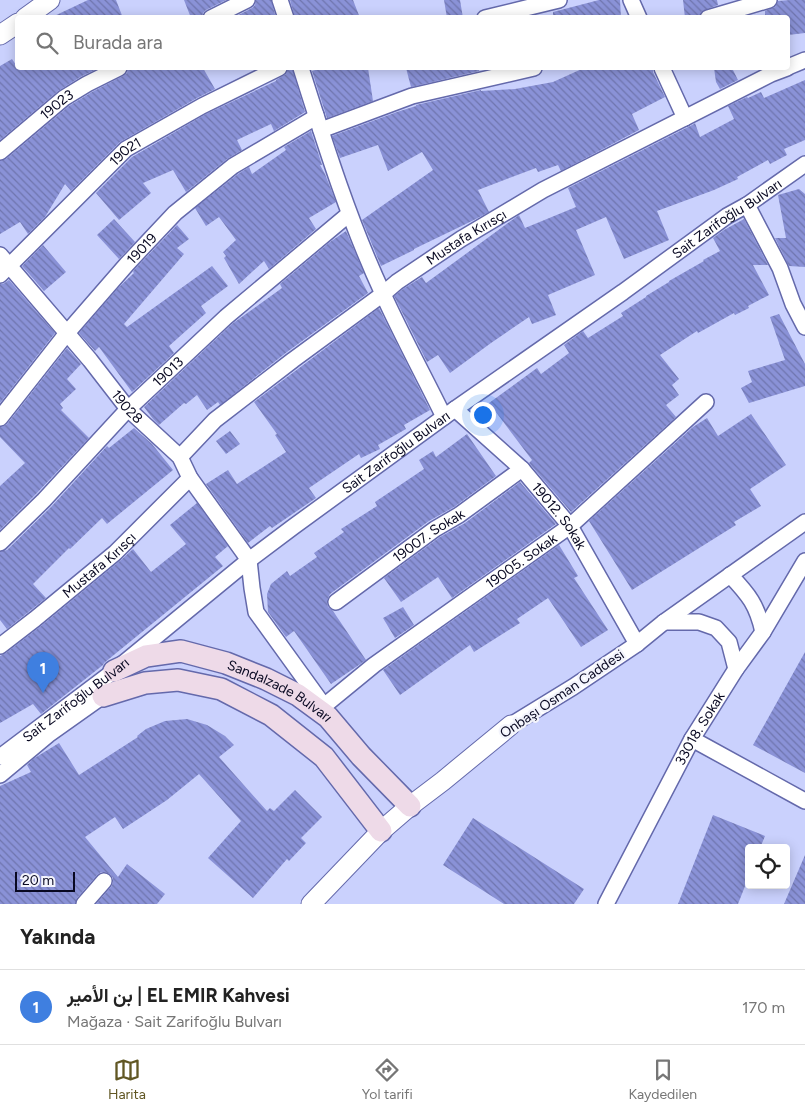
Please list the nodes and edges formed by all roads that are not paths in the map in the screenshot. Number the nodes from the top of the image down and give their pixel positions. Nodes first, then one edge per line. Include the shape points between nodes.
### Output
1 (50, 0) edge
2 (247, 0) edge
3 (280, 0) edge
4 (559, 0) edge
5 (631, 0) edge
6 (769, 0) edge
7 (29, 15) edge
8 (217, 15) edge
9 (285, 15) edge
10 (497, 15) edge
11 (638, 15) edge
12 (718, 15) edge
13 (15, 25) edge
14 (0, 35) edge
15 (805, 60) edge
16 (790, 66) edge
17 (115, 70) edge
18 (275, 70) edge
19 (302, 70) edge
20 (525, 70) edge
21 (663, 70) edge
22 (781, 70) edge
23 (316, 115) junction
24 (685, 118) junction
25 (321, 130) junction
26 (0, 152) edge
27 (805, 164) edge
28 (747, 205) junction
29 (349, 214) junction
30 (3, 265) edge
31 (382, 294) junction
32 (805, 327) edge
33 (67, 333) junction
34 (706, 402) dead end
35 (128, 409) junction
36 (450, 413) junction
37 (0, 418) edge
38 (180, 457) junction
39 (522, 469) junction
40 (190, 478) junction
41 (805, 522) edge
42 (570, 526) junction
43 (0, 543) edge
44 (249, 560) junction
45 (805, 561) edge
46 (730, 575) junction
47 (336, 602) dead end
48 (664, 622) junction
49 (763, 632) junction
50 (636, 644) junction
51 (0, 646) edge
52 (736, 669) junction
53 (114, 671) junction
54 (104, 696) joint
55 (326, 712) junction
56 (511, 725) joint
57 (692, 739) junction
58 (0, 757) edge
59 (0, 775) edge
60 (805, 801) edge
61 (410, 806) junction
62 (381, 831) junction
63 (104, 881) dead end
64 (84, 904) edge
65 (311, 904) edge
66 (606, 904) edge

1 - 7 street
2 - 8 street
3 - 9 street
4 - 10 street
5 - 11 street
6 - 12 street
13 - 14 street
15 - 16 street, Mustafa Kırısçı
17 - 26 street, 19023 via 64,98
18 - 30 street, 19021 via 126,149
19 - 23 street
20 - 25 street via 412,96
21 - 24 street
22 - 24 street, Mustafa Kırısçı
23 - 25 street
23 - 33 street, 19019 via 233,166 175,213
24 - 31 street, Mustafa Kırısçı via 543,190 462,239
25 - 29 street
27 - 28 street, Sait Zarifoğlu Bulvarı
28 - 32 street via 780,268
28 - 36 street, Sait Zarifoğlu Bulvarı
29 - 31 street
29 - 35 street, 19013 via 226,317
30 - 33 street, 19028
31 - 36 street
31 - 38 street, Mustafa Kırısçı via 215,420
33 - 35 street, 19028
33 - 37 street, 19019
34 - 42 street, 19005. Sokak
35 - 38 street, 19028
35 - 43 street, 19013
36 - 39 street, 19012. Sokak
36 - 44 street, Sait Zarifoğlu Bulvarı
38 - 40 street, 19028
39 - 42 street, 19012. Sokak
39 - 47 street, 19007. Sokak
40 - 44 street, 19028
40 - 51 street, Mustafa Kırısçı via 115,553
41 - 46 street, Onbaşı Osman Caddesi
42 - 50 street, 19012. Sokak
42 - 55 street, 19005. Sokak via 374,665
44 - 53 street, Sait Zarifoğlu Bulvarı
44 - 55 street via 256,612
45 - 49 street, 33018. Sokak
46 - 48 street, Onbaşı Osman Caddesi
46 - 49 street via 751,599
48 - 50 street, Onbaşı Osman Caddesi
48 - 52 street via 699,622 716,628 729,642
49 - 52 street, 33018. Sokak
50 - 56 street, Onbaşı Osman Caddesi via 573,688
52 - 57 street, 33018. Sokak
53 - 55 main road, Sandalzade Bulvarı via 146,656 181,651 226,663 266,679
53 - 58 street, Sait Zarifoğlu Bulvarı
54 - 59 street, Sait Zarifoğlu Bulvarı
54 - 62 main road, Sandalzade Bulvarı via 145,683 178,680 221,690 271,715 324,757
55 - 61 main road, Sandalzade Bulvarı
56 - 61 street, Onbaşı Osman Caddesi
57 - 60 street
57 - 66 street, 33018. Sokak
61 - 62 street, Onbaşı Osman Caddesi
62 - 65 street, Onbaşı Osman Caddesi
63 - 64 street

